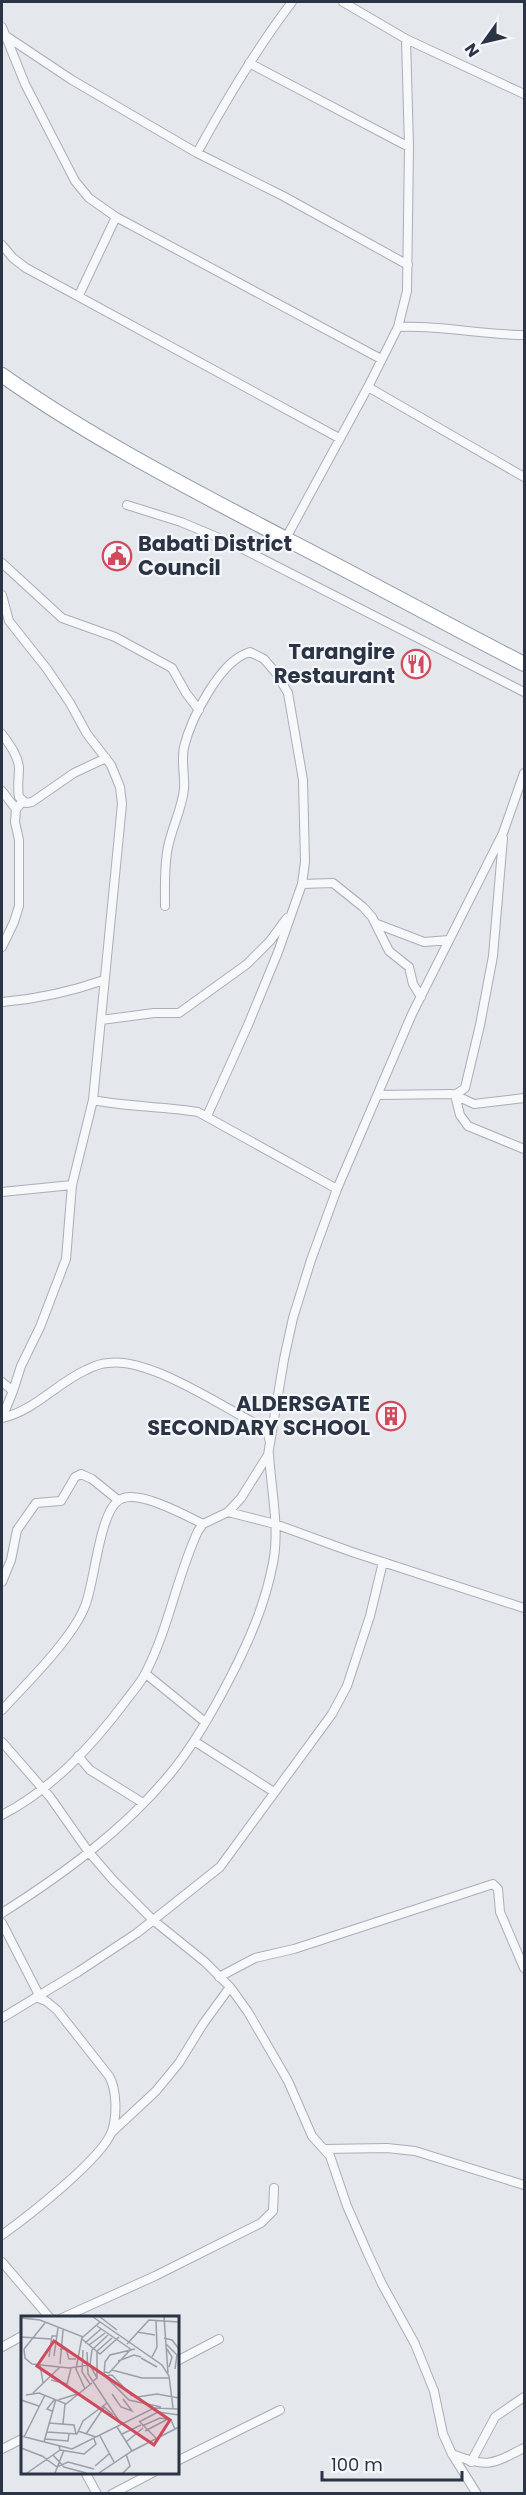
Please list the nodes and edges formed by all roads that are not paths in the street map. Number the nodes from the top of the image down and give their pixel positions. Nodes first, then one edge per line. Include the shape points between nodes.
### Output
1 (292, 2) edge
2 (343, 2) edge
3 (3, 31) edge
4 (406, 39) junction
5 (249, 63) junction
6 (525, 94) edge
7 (409, 147) junction
8 (197, 153) junction
9 (116, 217) junction
10 (2, 245) edge
11 (408, 265) junction
12 (79, 295) junction
13 (398, 327) junction
14 (525, 335) edge
15 (381, 359) junction
16 (2, 375) edge
17 (368, 387) junction
18 (339, 438) junction
19 (525, 477) edge
20 (127, 505) dead end
21 (286, 538) junction
22 (2, 563) edge
23 (2, 595) edge
24 (9, 621) junction
25 (2, 626) edge
26 (525, 664) edge
27 (525, 692) edge
28 (199, 710) junction
29 (2, 734) edge
30 (106, 758) junction
31 (525, 773) edge
32 (2, 791) edge
33 (23, 801) junction
34 (16, 809) junction
35 (503, 833) junction
36 (302, 884) junction
37 (165, 906) dead end
38 (292, 912) junction
39 (377, 924) junction
40 (448, 940) junction
41 (2, 947) edge
42 (104, 980) junction
43 (421, 997) junction
44 (2, 1002) edge
45 (101, 1020) junction
46 (378, 1095) junction
47 (455, 1095) junction
48 (525, 1098) edge
49 (93, 1100) junction
50 (207, 1116) junction
51 (525, 1149) edge
52 (72, 1185) junction
53 (337, 1190) junction
54 (2, 1192) edge
55 (2, 1382) edge
56 (14, 1391) junction
57 (2, 1418) edge
58 (268, 1455) junction
59 (118, 1500) junction
60 (228, 1512) junction
61 (203, 1524) junction
62 (275, 1524) junction
63 (383, 1562) junction
64 (2, 1582) edge
65 (522, 1609) edge
66 (146, 1674) junction
67 (2, 1710) edge
68 (205, 1722) junction
69 (2, 1742) edge
70 (194, 1742) junction
71 (78, 1756) junction
72 (43, 1790) junction
73 (274, 1792) junction
74 (143, 1803) junction
75 (2, 1815) edge
76 (88, 1851) junction
77 (2, 1913) edge
78 (153, 1920) junction
79 (2, 1923) edge
80 (525, 1968) edge
81 (219, 1977) junction
82 (230, 1987) junction
83 (38, 1996) junction
84 (2, 2018) edge
85 (112, 2133) junction
86 (325, 2149) junction
87 (525, 2185) edge
88 (274, 2188) dead end
89 (2, 2235) edge
90 (2, 2262) edge
91 (48, 2316) edge
92 (66, 2316) edge
93 (21, 2337) edge
94 (219, 2339) dead end
95 (2, 2347) edge
96 (178, 2360) edge
97 (525, 2397) edge
98 (280, 2410) dead end
99 (21, 2440) edge
100 (525, 2448) edge
101 (2, 2449) edge
102 (452, 2454) junction
103 (178, 2461) edge
104 (471, 2462) junction
105 (87, 2474) edge
106 (150, 2474) edge
107 (97, 2493) edge
108 (112, 2493) edge
109 (477, 2493) edge

1 - 5 street
2 - 4 street
3 - 8 street via 72,80
3 - 9 street via 25,84 75,181 89,198
4 - 6 street
4 - 7 street
5 - 7 street
5 - 8 street
7 - 11 street
8 - 11 street
9 - 12 street
9 - 15 street
10 - 12 street via 26,268
11 - 13 street via 407,291
12 - 18 street
13 - 14 street via 429,325 471,333
13 - 15 street
15 - 17 street
16 - 21 highway via 135,459
17 - 18 street
17 - 19 street
18 - 21 street
20 - 27 street via 231,543
21 - 26 highway
22 - 28 street via 62,618 115,637 172,668
23 - 24 street
24 - 25 street
24 - 30 street via 47,669
28 - 36 street via 228,665 250,652 264,659 288,693 303,780
28 - 37 street via 183,750 184,789 168,845
29 - 33 street via 17,757 18,791
30 - 33 street via 74,773 32,802
30 - 42 street via 120,787 122,804
31 - 35 street
32 - 34 street
33 - 34 street
34 - 41 street via 19,906
35 - 40 street
35 - 47 street via 493,956 465,1088
36 - 38 street
36 - 39 street via 337,885
38 - 45 street via 248,964 179,1013
38 - 50 street
39 - 40 street via 424,942
39 - 43 street via 388,951 409,967
40 - 43 street
42 - 44 street via 63,993
42 - 45 street
43 - 46 street
45 - 49 street
46 - 47 street
46 - 53 street
47 - 48 street via 474,1104
47 - 51 street via 460,1116 468,1126
49 - 50 street via 179,1108
49 - 52 street
50 - 53 street
52 - 54 street
52 - 56 street via 66,1259
53 - 58 street via 293,1318
55 - 56 street
56 - 57 street
57 - 58 street via 85,1370 108,1363 134,1366 177,1380 264,1428 269,1436
58 - 60 street
58 - 62 street
59 - 61 street via 134,1497 152,1502
59 - 64 street via 81,1474 75,1477 61,1501 36,1503 17,1530
59 - 67 street via 106,1520 86,1606 52,1654
60 - 61 street
60 - 62 street
61 - 66 street via 193,1541
62 - 63 street
62 - 68 street via 273,1562 258,1622
63 - 65 street
63 - 73 street via 347,1686 332,1714
66 - 68 street
66 - 71 street
68 - 70 street
69 - 72 street
70 - 73 street
70 - 74 street
71 - 72 street
71 - 74 street via 90,1770
72 - 75 street
72 - 76 street
73 - 78 street via 220,1867
74 - 76 street
76 - 77 street via 49,1883
76 - 78 street
78 - 81 street
78 - 83 street
79 - 83 street
80 - 81 street via 500,1912 498,1889 493,1884 255,1958
81 - 82 street
82 - 85 street via 179,2063
82 - 86 street via 280,2066 312,2136
83 - 84 street
83 - 85 street via 57,2010 112,2081
85 - 89 street via 75,2175
86 - 87 street via 415,2151
86 - 102 street via 382,2284 415,2344 434,2391 443,2434
88 - 92 street via 273,2211 261,2223
90 - 91 street
93 - 95 street
94 - 96 street
97 - 104 street via 495,2417
98 - 103 street
99 - 101 street
100 - 104 street via 492,2464
102 - 104 street
102 - 109 street
105 - 107 street
106 - 108 street

